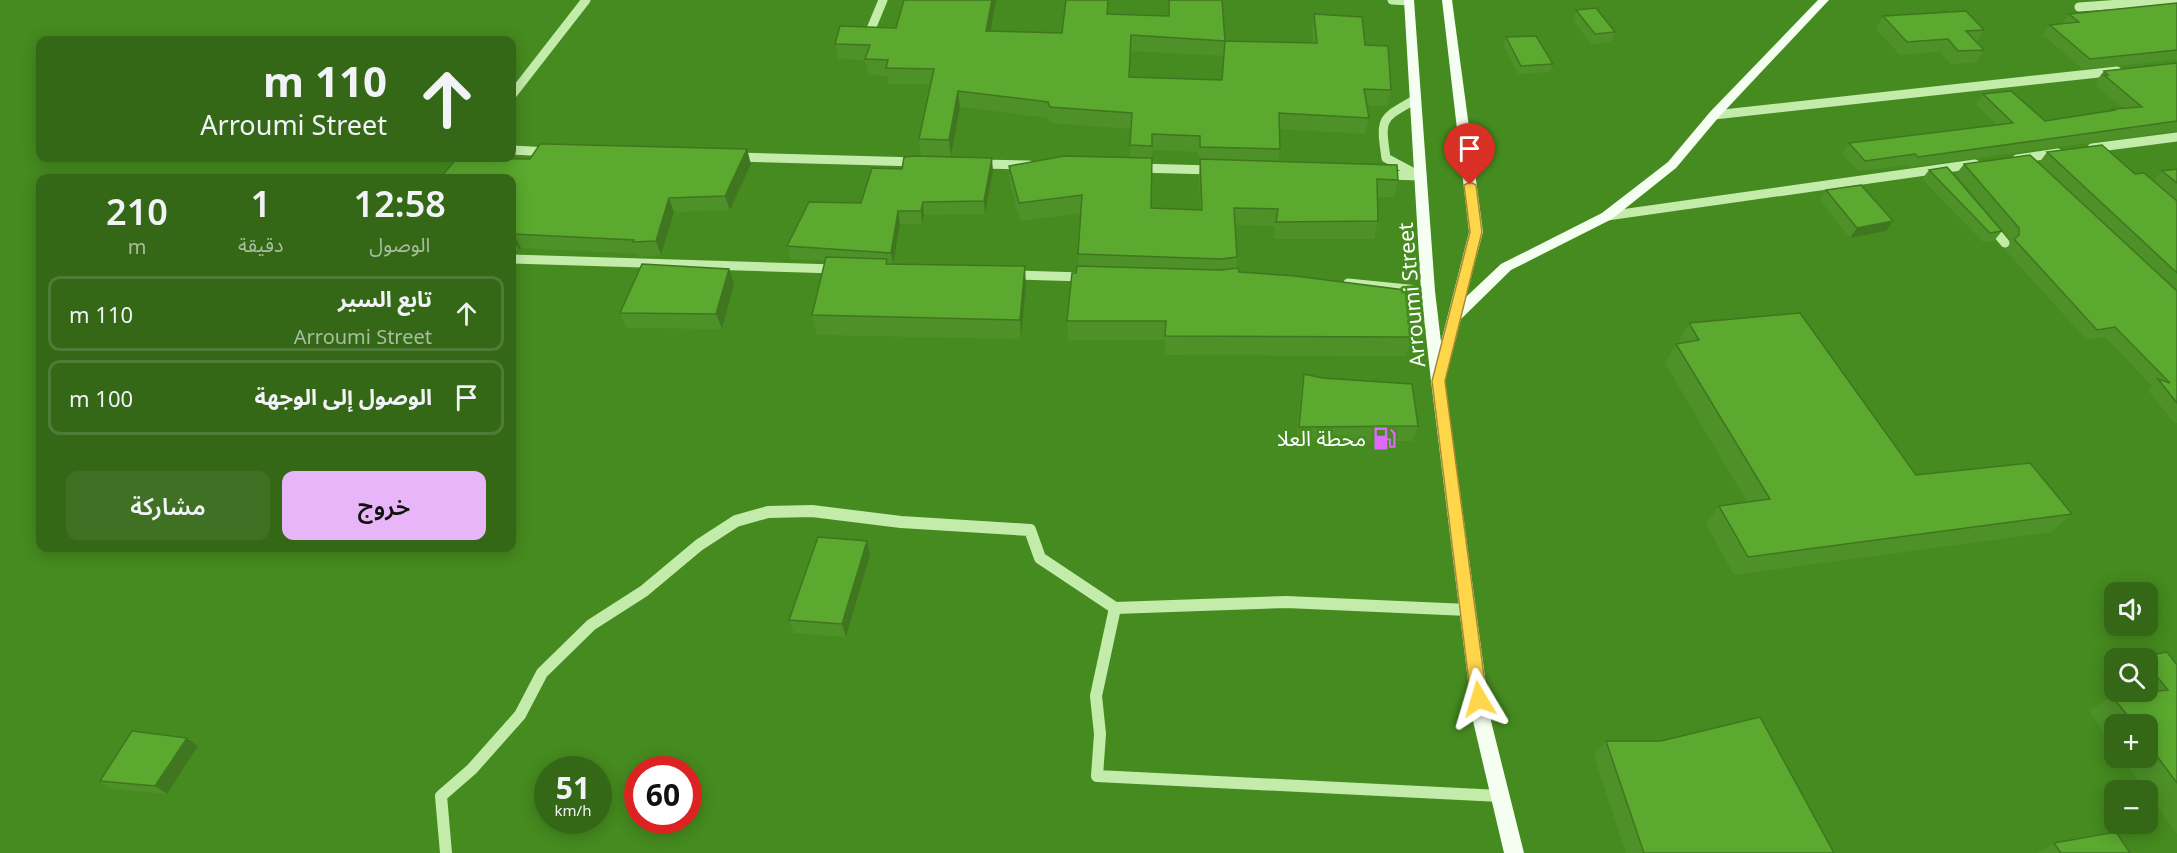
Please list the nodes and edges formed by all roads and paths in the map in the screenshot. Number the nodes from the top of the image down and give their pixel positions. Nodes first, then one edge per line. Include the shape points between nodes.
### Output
1 (586, 0) edge
2 (883, 0) edge
3 (1392, 0) edge
4 (1409, 0) edge
5 (1447, 0) edge
6 (1824, 0) edge
7 (2177, 0) edge
8 (2079, 7) dead end
9 (871, 29) edge
10 (2130, 70) edge
11 (516, 91) edge
12 (1416, 99) junction
13 (1714, 115) junction
14 (2175, 139) edge
15 (2103, 146) junction
16 (2080, 149) edge
17 (516, 150) edge
18 (2069, 151) edge
19 (559, 152) edge
20 (2111, 153) edge
21 (730, 157) edge
22 (2024, 158) junction
23 (2001, 161) edge
24 (933, 162) edge
25 (1989, 162) edge
26 (969, 163) edge
27 (1040, 165) edge
28 (2033, 166) edge
29 (1124, 168) edge
30 (1943, 169) junction
31 (1219, 171) edge
32 (1374, 175) edge
33 (1422, 176) junction
34 (1950, 177) edge
35 (1607, 216) junction
36 (1984, 219) edge
37 (2005, 243) dead end
38 (516, 259) edge
39 (841, 269) edge
40 (1007, 274) edge
41 (1089, 278) edge
42 (1336, 282) edge
43 (1428, 291) junction
44 (1454, 317) junction
45 (1438, 381) junction
46 (1115, 608) junction
47 (1468, 610) junction
48 (1500, 796) junction
49 (446, 853) edge
50 (1514, 853) edge

1 - 11 street
2 - 9 street
3 - 4 street
4 - 12 main road, Arroumi Street
5 - 44 main road, Arroumi Street via 1476,232
6 - 13 main road
7 - 8 street
10 - 13 street
12 - 33 main road, Arroumi Street
12 - 33 street via 1384,118 1381,125 1386,158
13 - 35 main road via 1672,165
14 - 15 street
15 - 16 street
15 - 20 street
17 - 19 street
18 - 22 street
21 - 24 street
22 - 23 street
22 - 28 street
25 - 30 street
26 - 27 street
29 - 31 street
30 - 34 street
30 - 35 street
32 - 33 street
33 - 43 main road, Arroumi Street
35 - 44 main road via 1506,267
36 - 37 street
38 - 39 street
40 - 41 street
42 - 43 street
43 - 45 main road, Arroumi Street
44 - 45 main road, Arroumi Street
45 - 47 main road
46 - 47 street via 1286,602
46 - 48 street via 1096,696 1100,734 1098,776
46 - 49 street via 1040,558 1030,530 812,512 768,512 736,521 699,545 644,591 591,625 542,673 520,715 472,769 441,796
47 - 48 main road via 1482,721
48 - 50 main road

